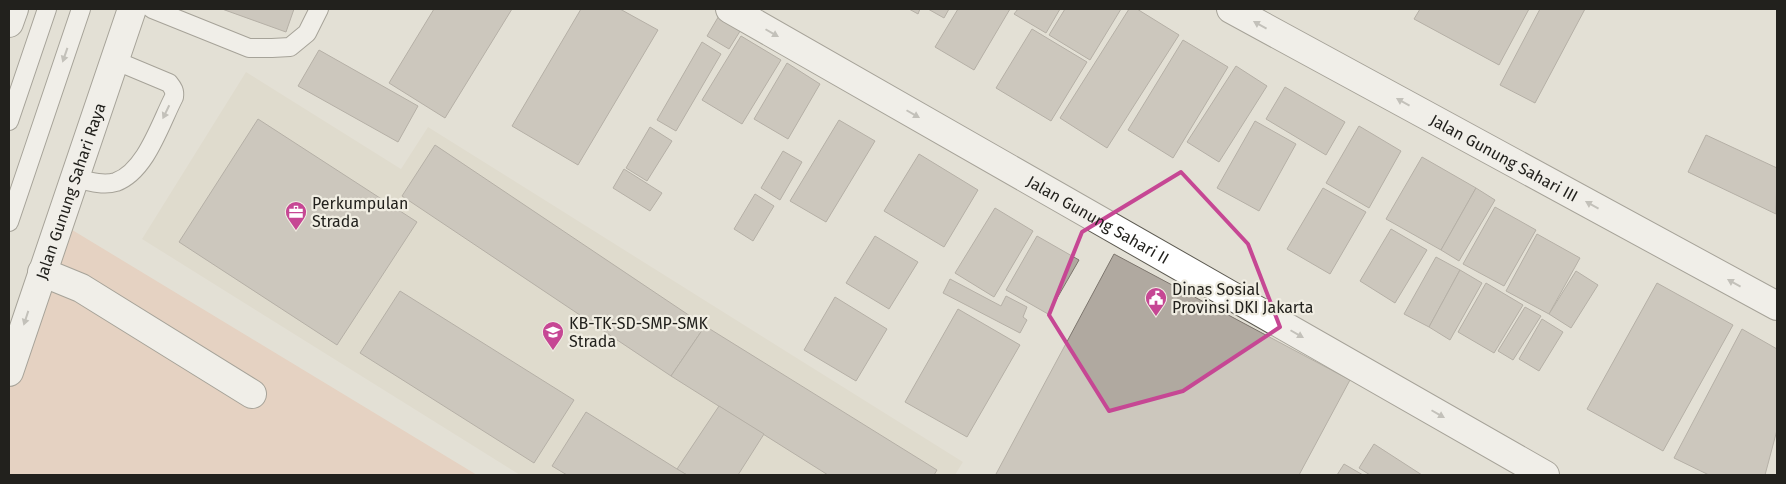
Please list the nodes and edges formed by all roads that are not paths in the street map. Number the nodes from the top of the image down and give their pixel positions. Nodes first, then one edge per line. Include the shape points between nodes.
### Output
1 (14, 9) edge
2 (47, 9) edge
3 (81, 9) edge
4 (132, 9) edge
5 (152, 9) edge
6 (319, 9) edge
7 (730, 9) edge
8 (1231, 9) edge
9 (9, 23) edge
10 (114, 60) junction
11 (9, 121) edge
12 (74, 178) junction
13 (9, 222) edge
14 (42, 272) junction
15 (1777, 306) edge
16 (9, 372) edge
17 (252, 394) dead end
18 (1545, 475) edge

1 - 9 street
2 - 11 lane
3 -> 13 lane
4 - 10 street, Jalan Gunung Sahari Raya
5 - 6 lane via 248,48 290,48 307,33
7 -> 18 street, Jalan Gunung Sahari II
15 -> 8 street, Jalan Gunung Sahari III
10 - 12 street, Jalan Gunung Sahari Raya
10 -> 12 lane via 169,83 174,97 144,157 130,173 114,182 92,183
12 - 14 street, Jalan Gunung Sahari Raya
14 -> 16 street, Jalan Gunung Sahari Raya
14 - 17 street via 81,288

